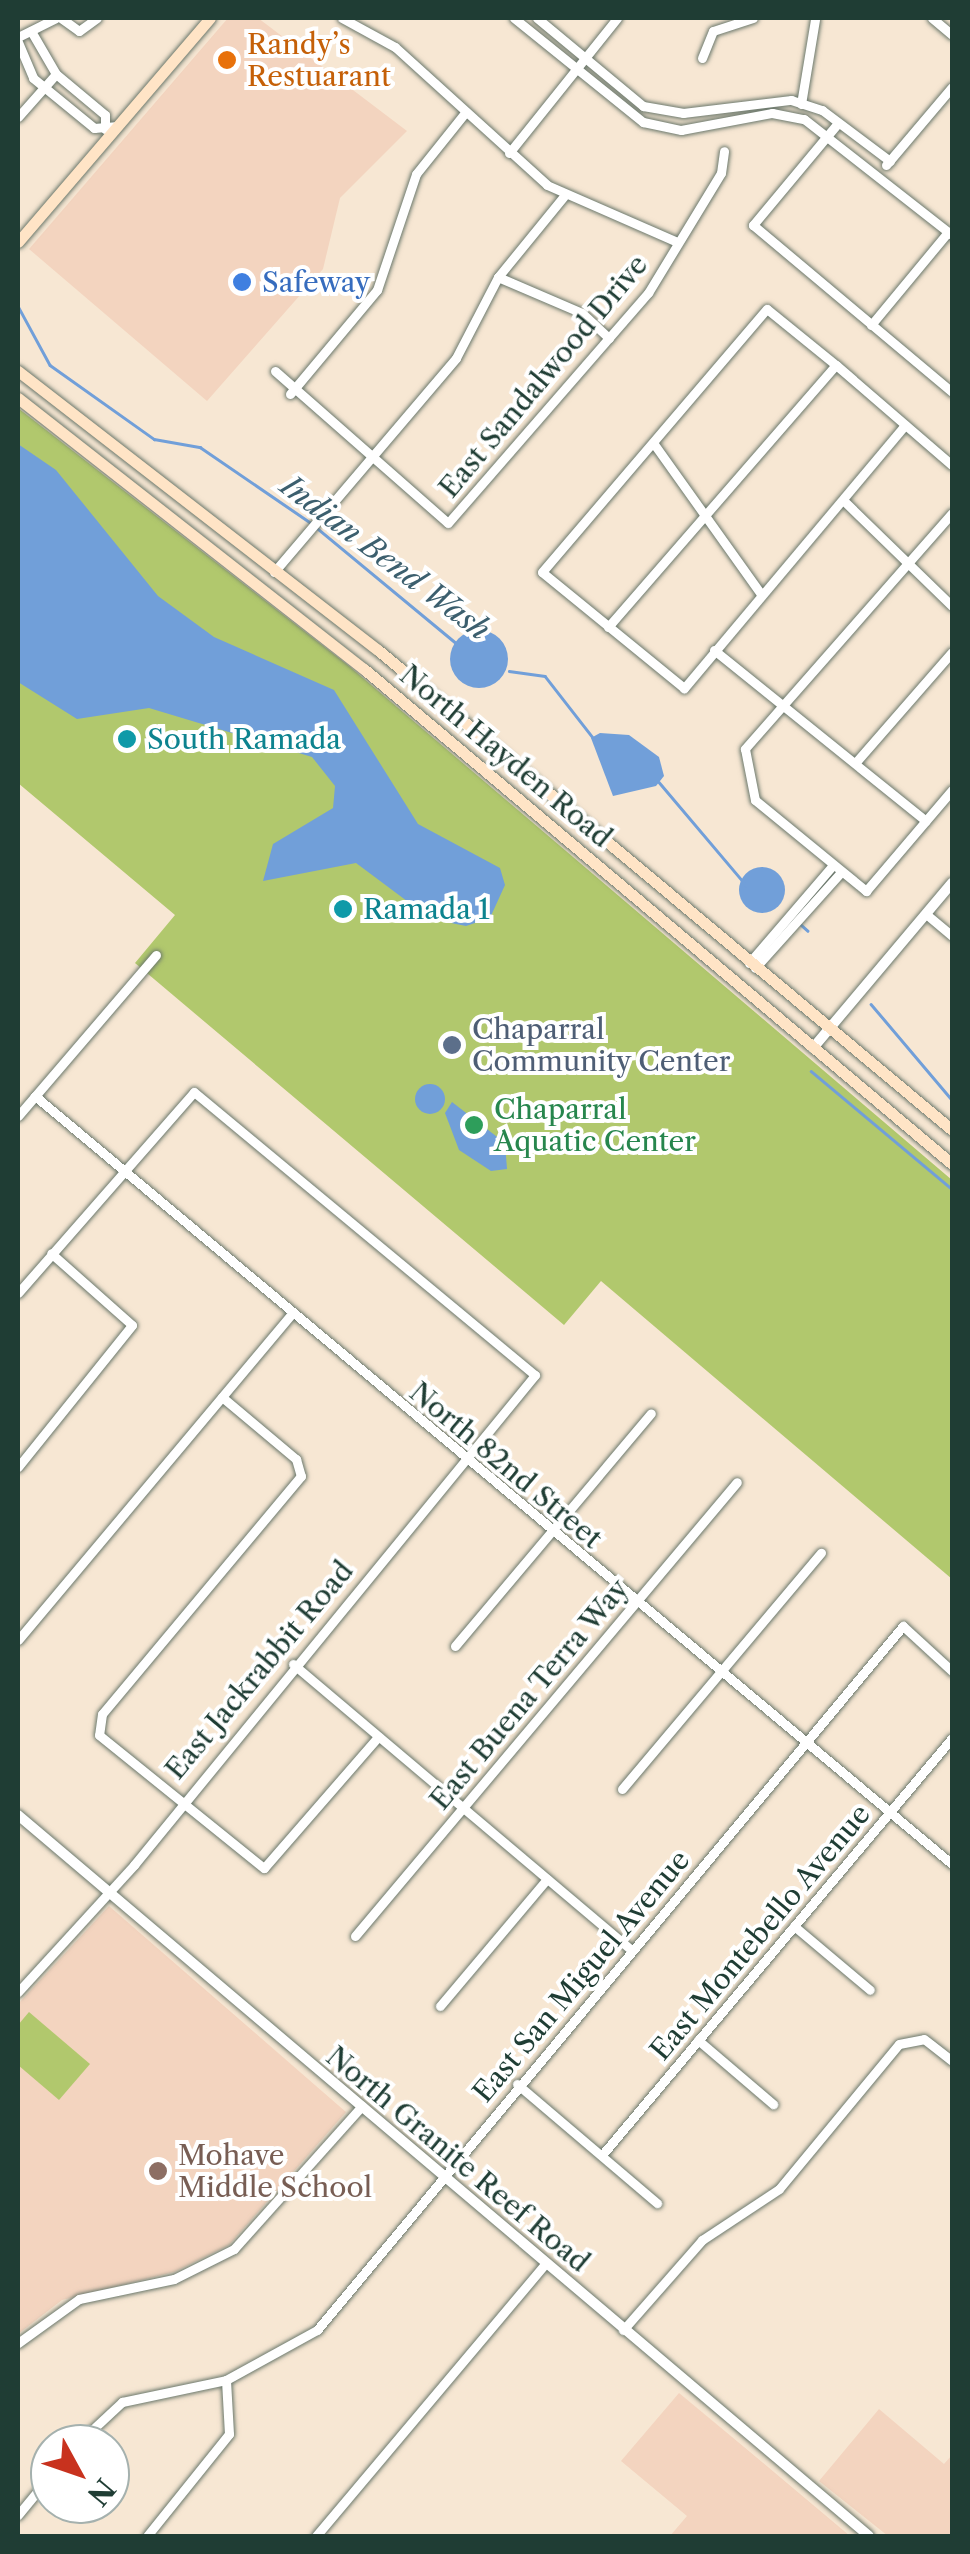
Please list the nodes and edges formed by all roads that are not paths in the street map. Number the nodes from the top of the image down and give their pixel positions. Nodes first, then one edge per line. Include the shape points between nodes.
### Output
1 (59, 18) edge
2 (96, 18) edge
3 (210, 18) edge
4 (342, 18) edge
5 (514, 18) edge
6 (538, 18) edge
7 (617, 18) edge
8 (753, 18) edge
9 (813, 18) edge
10 (932, 18) edge
11 (31, 31) junction
12 (952, 35) edge
13 (18, 40) edge
14 (702, 58) dead end
15 (587, 60) junction
16 (578, 71) junction
17 (56, 74) junction
18 (44, 87) junction
19 (952, 87) edge
20 (78, 93) junction
21 (801, 102) junction
22 (67, 106) junction
23 (464, 114) junction
24 (18, 117) edge
25 (797, 117) junction
26 (838, 123) junction
27 (111, 127) junction
28 (828, 136) junction
29 (724, 151) dead end
30 (508, 153) junction
31 (890, 161) junction
32 (881, 171) junction
33 (564, 196) junction
34 (950, 234) edge
35 (675, 241) junction
36 (18, 242) edge
37 (498, 277) junction
38 (871, 324) junction
39 (609, 338) junction
40 (836, 365) junction
41 (18, 370) edge
42 (275, 371) dead end
43 (952, 392) edge
44 (290, 394) junction
45 (18, 398) edge
46 (906, 425) junction
47 (654, 444) junction
48 (368, 460) junction
49 (952, 465) edge
50 (843, 500) junction
51 (952, 513) edge
52 (703, 518) junction
53 (912, 559) junction
54 (273, 572) junction
55 (761, 594) junction
56 (952, 606) edge
57 (608, 627) junction
58 (714, 650) junction
59 (952, 652) edge
60 (782, 703) junction
61 (856, 762) junction
62 (952, 790) edge
63 (926, 821) junction
64 (837, 868) junction
65 (952, 883) edge
66 (926, 914) junction
67 (952, 936) edge
68 (156, 955) dead end
69 (752, 965) junction
70 (828, 1029) junction
71 (812, 1048) junction
72 (35, 1096) junction
73 (18, 1116) edge
74 (952, 1130) edge
75 (952, 1164) edge
76 (122, 1168) junction
77 (50, 1253) junction
78 (18, 1292) edge
79 (292, 1314) junction
80 (222, 1398) junction
81 (651, 1413) dead end
82 (464, 1459) junction
83 (18, 1467) edge
84 (737, 1482) dead end
85 (550, 1532) junction
86 (820, 1553) dead end
87 (636, 1602) junction
88 (18, 1640) edge
89 (455, 1646) dead end
90 (293, 1664) junction
91 (722, 1671) junction
92 (952, 1671) edge
93 (378, 1738) junction
94 (952, 1738) edge
95 (807, 1740) junction
96 (622, 1789) dead end
97 (180, 1802) junction
98 (462, 1808) junction
99 (890, 1812) junction
100 (18, 1815) edge
101 (952, 1864) edge
102 (547, 1879) junction
103 (106, 1891) junction
104 (794, 1926) junction
105 (355, 1936) dead end
106 (630, 1950) junction
107 (870, 1990) dead end
108 (18, 1992) edge
109 (440, 2006) dead end
110 (698, 2040) junction
111 (952, 2062) edge
112 (518, 2084) junction
113 (773, 2104) dead end
114 (362, 2106) junction
115 (602, 2155) junction
116 (448, 2180) junction
117 (657, 2203) dead end
118 (546, 2264) junction
119 (623, 2330) junction
120 (18, 2343) edge
121 (226, 2380) junction
122 (101, 2424) edge
123 (147, 2536) edge
124 (316, 2536) edge
125 (869, 2536) edge

1 - 2 street via 80,30
1 - 11 street
3 - 27 main road
4 - 23 street via 395,47
5 - 16 street
6 - 15 street
7 - 15 street
8 - 14 street via 713,31
9 - 21 street
10 - 12 street
11 - 13 street
11 - 17 street
13 - 18 street
15 - 16 street
15 - 21 street via 656,110 766,97
16 - 25 street via 626,112 664,128
16 - 30 street
17 - 18 street
17 - 20 street
18 - 22 street
18 - 24 street
19 - 31 street
20 - 22 street
20 - 27 street
21 - 25 street
21 - 26 street
22 - 27 street
23 - 30 street
23 - 44 street via 416,174 377,290
25 - 28 street
26 - 28 street
26 - 31 street
27 - 36 main road
28 - 32 street
28 - 38 street via 753,225
29 - 35 street, East Sandalwood Drive via 720,173
30 - 33 street
31 - 32 street
32 - 34 street
33 - 35 street
33 - 37 street
34 - 38 street
35 - 39 street, East Sandalwood Drive via 663,272
37 - 39 street via 582,314
37 - 48 street via 466,343
38 - 43 street
39 - 48 street, East Sandalwood Drive via 448,524
40 - 46 street
40 - 47 street via 768,309
40 - 52 street
41 - 54 main road, North Hayden Road
42 - 44 street
44 - 48 street
45 - 71 main road, North Hayden Road via 388,688
46 - 49 street
46 - 50 street
47 - 52 street
47 - 57 street via 542,572
48 - 54 street
50 - 53 street
50 - 55 street
51 - 53 street
52 - 55 street via 724,532
52 - 57 street
53 - 56 street
53 - 60 street
54 - 69 main road, North Hayden Road
55 - 58 street
57 - 58 street via 684,688
58 - 60 street
59 - 61 street
60 - 61 street
60 - 64 street via 745,749 745,778 755,800
61 - 63 street
62 - 63 street
63 - 64 street via 866,891
64 - 69 street
65 - 66 street
66 - 67 street
66 - 70 street
68 - 72 street
69 - 70 main road, North Hayden Road
70 - 71 street
70 - 74 main road, North Hayden Road
71 - 75 main road, North Hayden Road
72 - 73 street
72 - 76 street, North 82nd Street
76 - 77 street
76 - 79 street, North 82nd Street
76 - 82 street, East Jackrabbit Road via 194,1092 535,1376
77 - 78 street
77 - 83 street via 132,1325
79 - 80 street
79 - 82 street, North 82nd Street
80 - 88 street
80 - 97 street via 302,1470 96,1728
81 - 85 street
82 - 85 street, North 82nd Street
82 - 90 street, East Jackrabbit Road
84 - 87 street, East Buena Terra Way
85 - 87 street, North 82nd Street
85 - 89 street
86 - 91 street
87 - 91 street, North 82nd Street
87 - 98 street, East Buena Terra Way
90 - 93 street
90 - 97 street, East Jackrabbit Road
91 - 95 street, North 82nd Street
91 - 96 street
92 - 95 street, East San Miguel Avenue via 903,1626
93 - 97 street via 264,1868
93 - 98 street
94 - 99 street, East Montebello Avenue
95 - 99 street, North 82nd Street
95 - 106 street, East San Miguel Avenue
97 - 103 street, East Jackrabbit Road
98 - 102 street
98 - 105 street, East Buena Terra Way
99 - 101 street, North 82nd Street
99 - 104 street, East Montebello Avenue
100 - 103 street, North Granite Reef Road
102 - 106 street
102 - 109 street
103 - 108 street, East Jackrabbit Road
103 - 114 street, North Granite Reef Road
104 - 107 street
104 - 110 street, East Montebello Avenue
106 - 112 street, East San Miguel Avenue
110 - 113 street
110 - 115 street, East Montebello Avenue
111 - 119 street via 915,2036 779,2188 702,2240
112 - 115 street
112 - 116 street, East San Miguel Avenue
114 - 116 street, North Granite Reef Road
114 - 120 street via 234,2250 174,2278 79,2300
115 - 117 street
116 - 118 street, North Granite Reef Road
116 - 121 street, East San Miguel Avenue via 317,2330
118 - 119 street, North Granite Reef Road
118 - 124 street
119 - 125 street, North Granite Reef Road
121 - 122 street, East San Miguel Avenue via 133,2397
121 - 123 street via 229,2434

